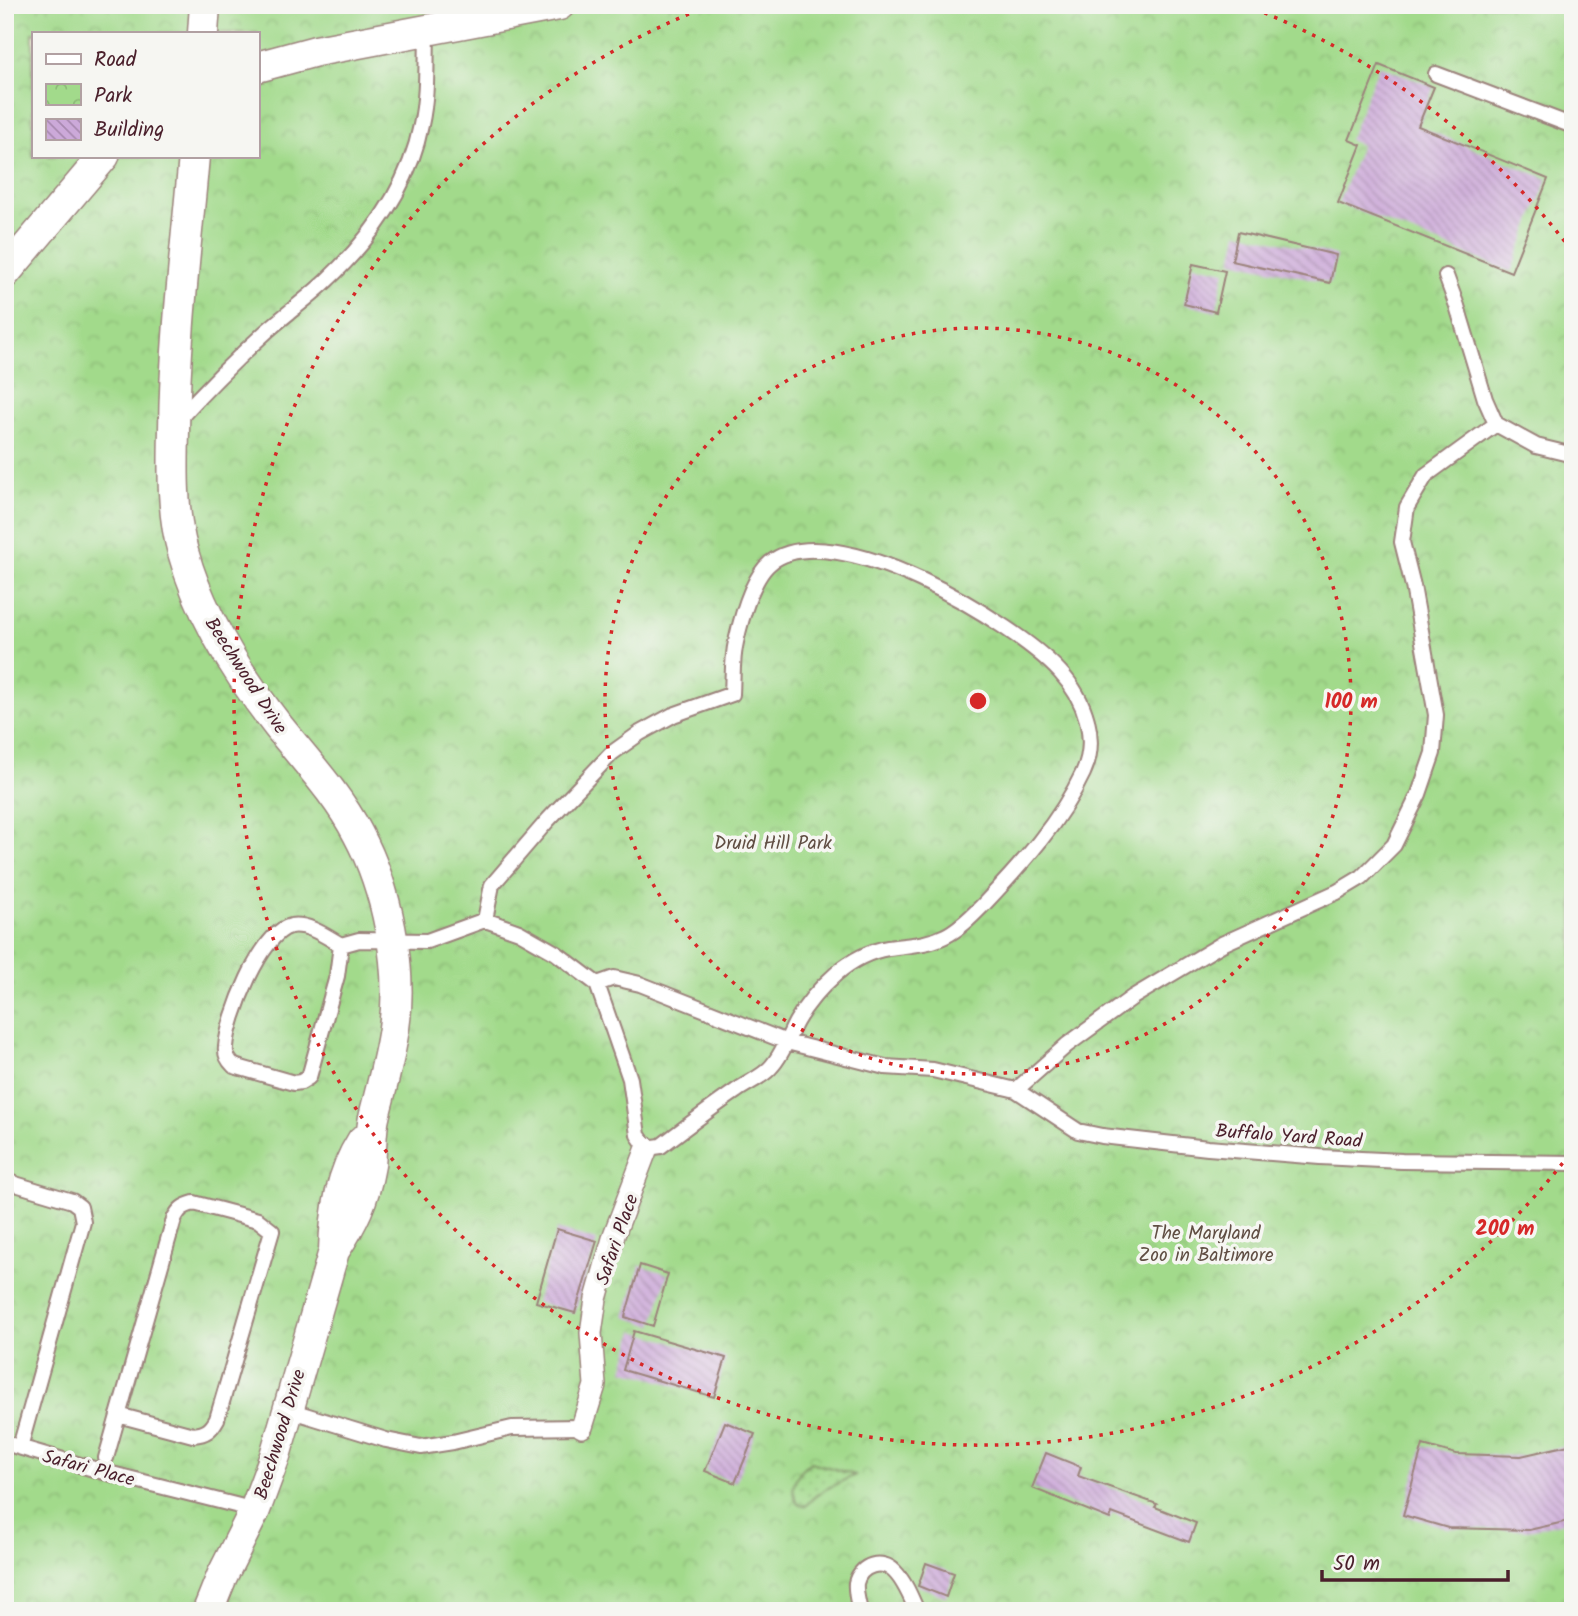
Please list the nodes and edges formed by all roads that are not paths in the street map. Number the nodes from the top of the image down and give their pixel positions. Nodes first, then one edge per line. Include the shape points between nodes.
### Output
1 (205, 5) edge
2 (558, 5) edge
3 (427, 30) junction
4 (203, 32) edge
5 (259, 66) edge
6 (1436, 74) dead end
7 (1573, 126) edge
8 (102, 158) edge
9 (194, 158) edge
10 (5, 272) edge
11 (1446, 276) dead end
12 (174, 424) junction
13 (1496, 424) junction
14 (1573, 455) edge
15 (485, 920) junction
16 (392, 941) junction
17 (341, 945) junction
18 (597, 984) junction
19 (786, 1042) junction
20 (1016, 1090) junction
21 (646, 1148) junction
22 (1573, 1163) edge
23 (5, 1186) edge
24 (289, 1410) junction
25 (118, 1415) junction
26 (582, 1427) joint
27 (5, 1443) edge
28 (20, 1447) junction
29 (106, 1458) dead end
30 (255, 1510) junction
31 (208, 1611) edge
32 (860, 1611) edge
33 (917, 1611) edge

1 - 4 street
2 - 3 street
3 - 5 street
3 - 12 lane via 421,125 412,159 379,222 326,281 221,374
6 - 7 lane
8 - 10 street
9 - 12 street, Beechwood Drive
11 - 13 lane
12 - 16 street, Beechwood Drive via 174,482 182,552 200,600 253,690 358,833 383,897
13 - 14 lane via 1536,446
13 - 20 lane via 1426,475 1407,507 1402,542 1436,715 1433,752 1394,845 1362,877 1337,892 1222,944 1133,997
15 - 16 lane via 428,941
15 - 18 lane via 528,937
15 - 19 lane via 492,885 612,753 673,715 732,694 735,643 758,576 771,563 786,553 808,550 890,566 992,618 1062,673 1087,717 1089,755 1059,816 977,911 947,935 857,959 814,996
16 - 17 lane via 359,940
16 - 24 street, Beechwood Drive via 395,1024 390,1055 371,1126 352,1156 342,1186 334,1251
17 - 17 lane via 295,925 277,933 247,982 234,1016 226,1046 234,1066 294,1083 309,1077
18 - 19 lane, Buffalo Yard Road via 614,978 640,984
18 - 21 lane via 630,1079 639,1135
19 - 20 lane, Buffalo Yard Road via 885,1067 933,1070
19 - 21 lane via 770,1068 661,1146
20 - 22 lane, Buffalo Yard Road via 1078,1131 1102,1136 1320,1157
21 - 26 street, Safari Place via 596,1299 591,1333 595,1385
23 - 28 lane via 12,1183 72,1201 80,1207 83,1222
24 - 26 lane, Safari Place via 421,1447 512,1428
24 - 30 street, Beechwood Drive
25 - 25 lane via 178,1210 194,1203 258,1220 272,1231 212,1429 193,1435
25 - 29 lane
27 - 28 lane, Safari Place
28 - 30 lane, Safari Place
30 - 31 street, Beechwood Drive
32 - 33 lane via 856,1581 874,1564 894,1570

